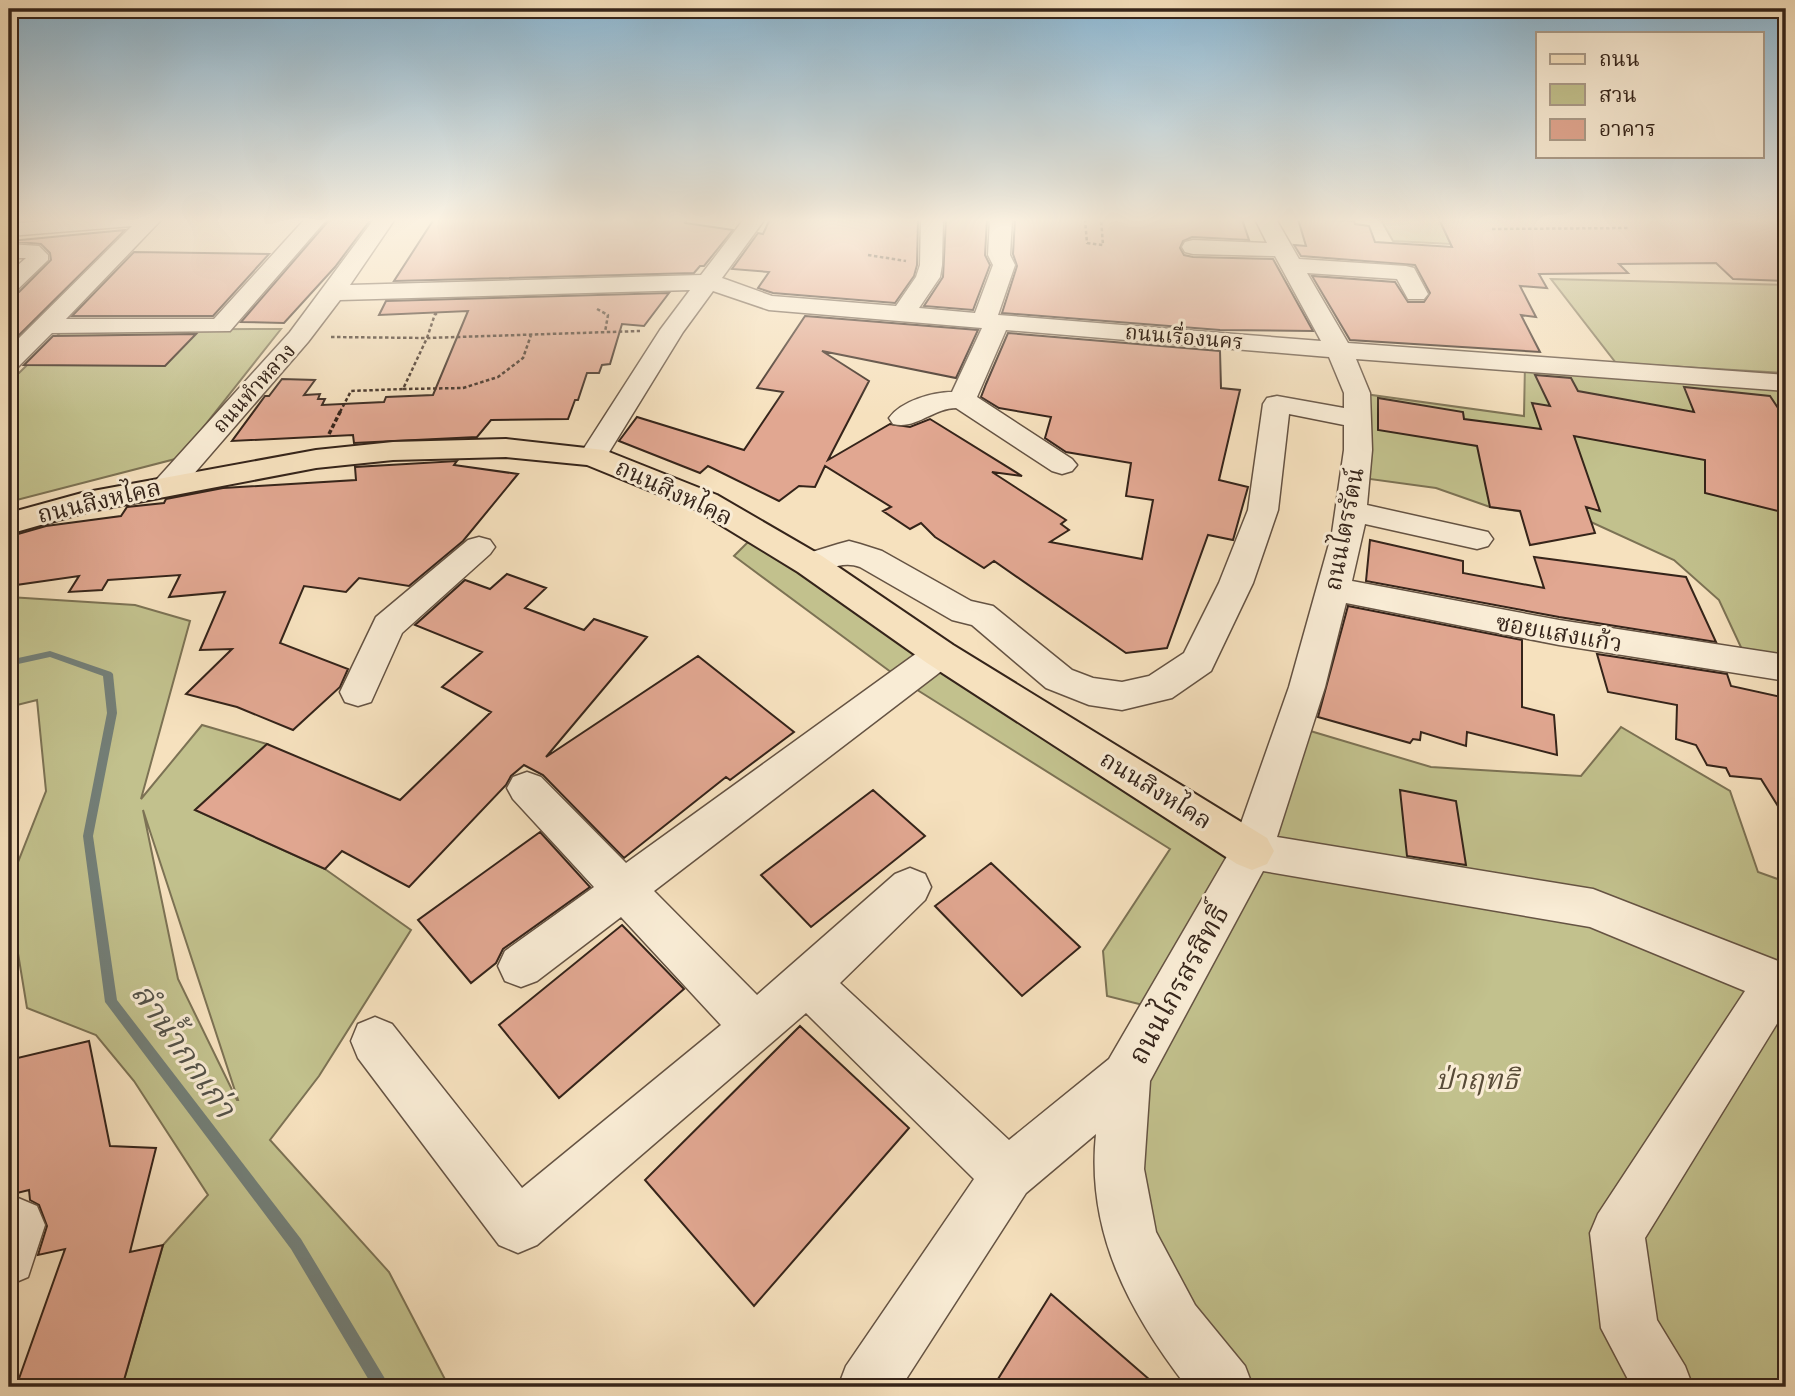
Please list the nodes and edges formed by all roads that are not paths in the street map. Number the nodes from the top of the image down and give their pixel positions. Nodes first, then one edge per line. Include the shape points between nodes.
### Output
1 (88, 284) edge
2 (259, 284) edge
3 (340, 284) edge
4 (637, 284) edge
5 (708, 284) edge
6 (716, 284) edge
7 (923, 284) edge
8 (999, 284) edge
9 (1302, 284) edge
10 (1411, 284) edge
11 (334, 293) junction
12 (1416, 294) dead end
13 (903, 314) junction
14 (990, 321) junction
15 (47, 326) junction
16 (1339, 350) junction
17 (9, 362) edge
18 (1786, 383) edge
19 (962, 400) junction
20 (903, 418) dead end
21 (1358, 418) junction
22 (593, 456) junction
23 (1062, 465) dead end
24 (167, 485) junction
25 (1350, 511) junction
26 (9, 524) edge
27 (1477, 539) dead end
28 (479, 547) dead end
29 (810, 564) junction
30 (1333, 589) junction
31 (940, 654) junction
32 (1786, 668) edge
33 (358, 692) dead end
34 (527, 788) dead end
35 (1252, 851) junction
36 (910, 887) dead end
37 (624, 889) junction
38 (521, 965) dead end
39 (807, 983) junction
40 (1782, 984) edge
41 (754, 1026) junction
42 (375, 1041) dead end
43 (1126, 1076) junction
44 (1008, 1175) junction
45 (9, 1227) edge
46 (9, 1258) edge
47 (867, 1387) edge
48 (1224, 1387) edge
49 (1664, 1387) edge

1 - 15 street
2 - 15 street via 221,326
3 - 11 street, ถนนทำหลวง
4 - 11 street, ถนนเรื่องนคร
5 - 22 street via 673,330
6 - 13 street, ถนนเรื่องนคร via 769,303
7 - 13 street
8 - 14 street
9 - 16 street, ถนนไตรรัตน์
10 - 12 street
11 - 24 street, ถนนทำหลวง
13 - 14 street, ถนนเรื่องนคร
14 - 16 street, ถนนเรื่องนคร
14 - 19 street
15 - 17 street
16 - 18 street, ถนนเรื่องนคร
16 - 21 street, ถนนไตรรัตน์ via 1357,393
19 - 20 street via 939,400
19 - 23 street
21 - 25 street, ถนนไตรรัตน์ via 1359,450
21 - 29 street via 1277,404 1263,510 1236,583 1198,662 1159,688 1122,696 1089,691 1059,679 981,614 964,612 871,559 849,551
22 - 24 main road, ถนนสิงหไคล via 506,448 393,451 316,459
22 - 29 main road, ถนนสิงหไคล via 706,502
24 - 26 main road, ถนนสิงหไคล
25 - 27 street
25 - 30 street, ถนนไตรรัตน์
28 - 33 street via 388,626
29 - 31 main road, ถนนสิงหไคล
30 - 32 street, ซอยแสงแก้ว via 1525,628
30 - 35 street, ถนนไตรรัตน์ via 1307,687
31 - 35 main road, ถนนสิงหไคล
31 - 37 street
34 - 37 street
35 - 40 street via 1593,908
35 - 43 street, ถนนไกรสรสิทธิ์
36 - 39 street
37 - 38 street
37 - 41 street
39 - 41 street
39 - 44 street
40 - 49 street via 1617,1233 1630,1328
41 - 42 street via 518,1226
43 - 44 street
43 - 48 street, ถนนไกรสรสิทธิ์ via 1118,1169 1130,1239 1175,1325
44 - 47 street
45 - 46 street via 18,1225

